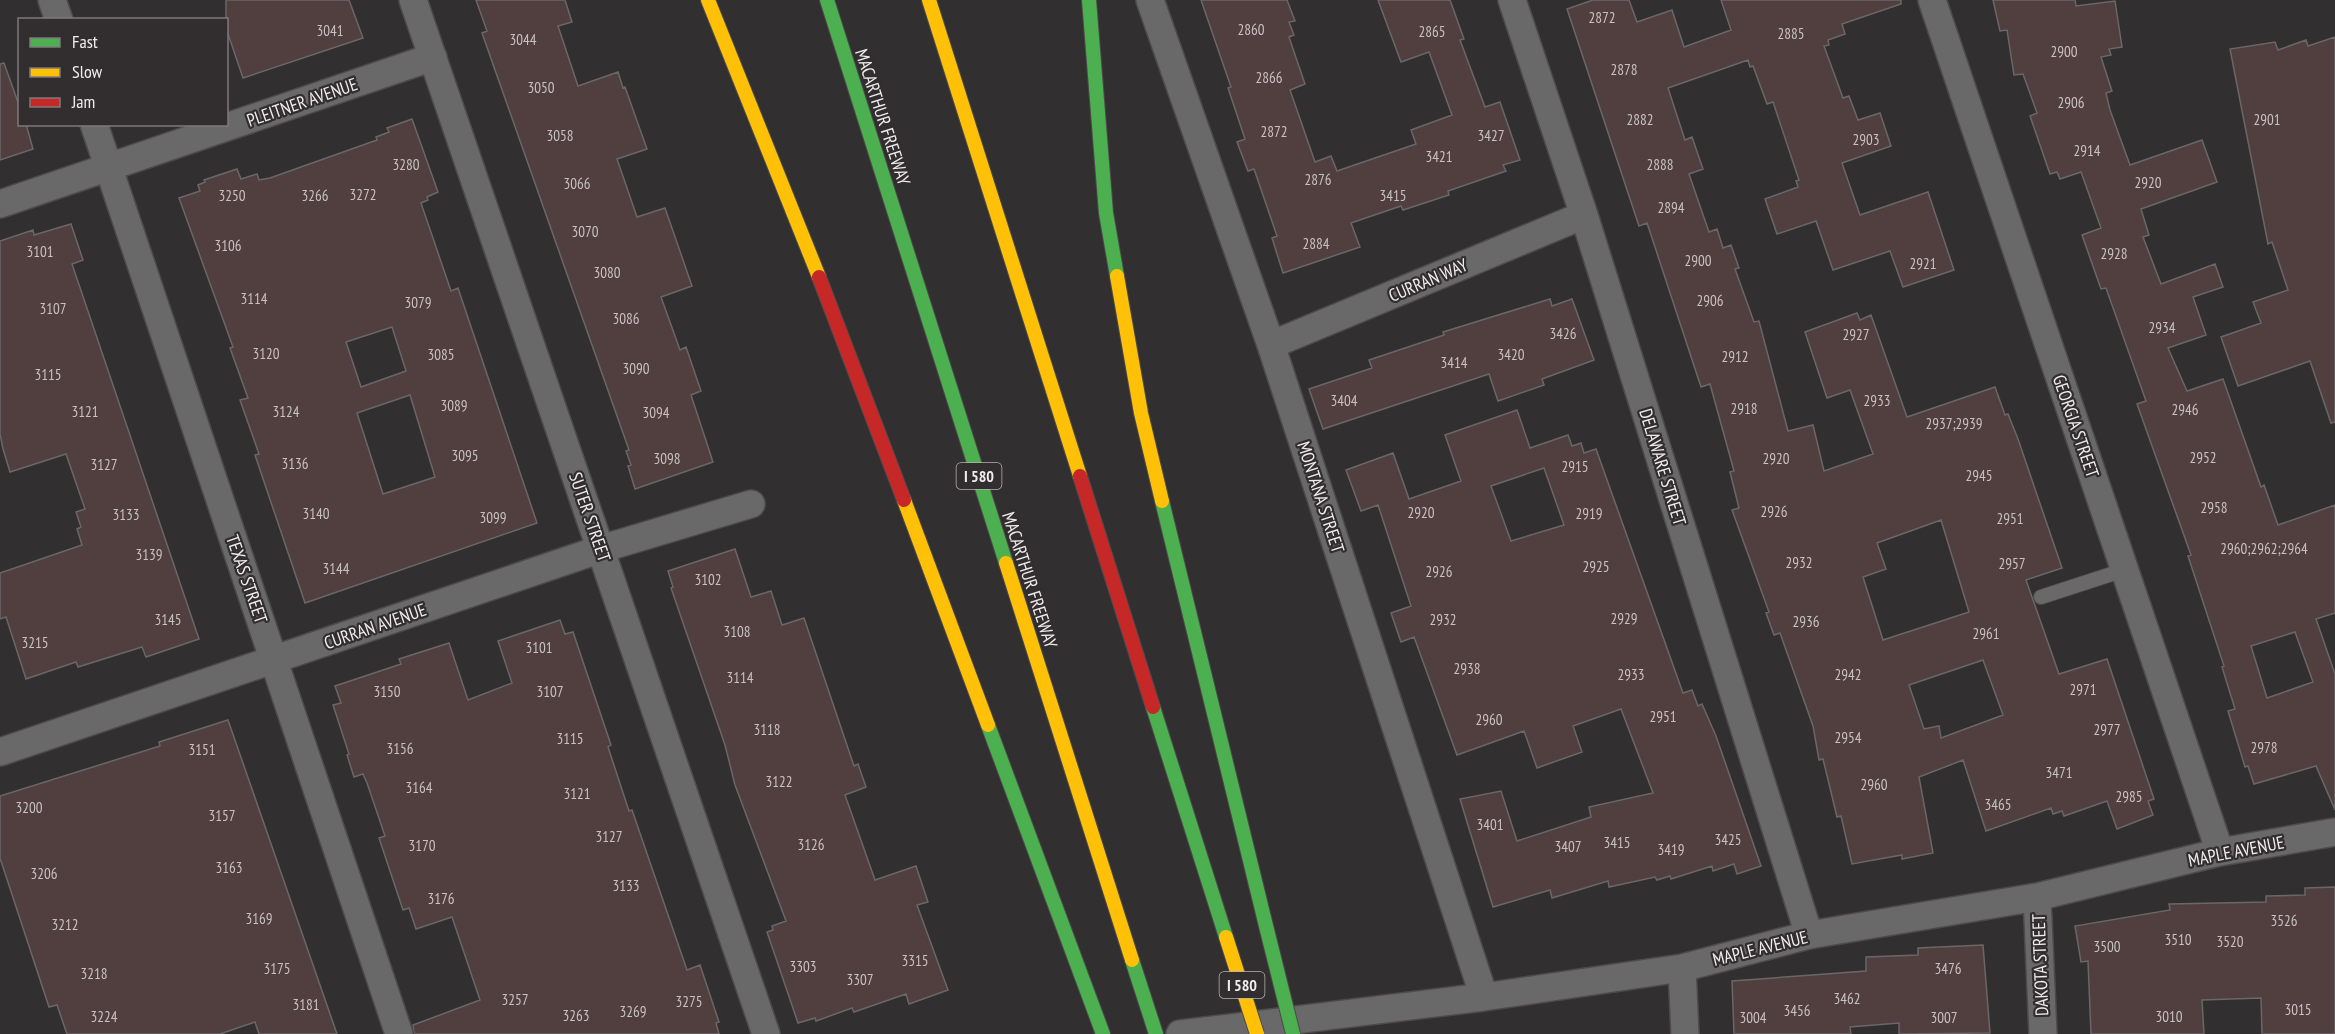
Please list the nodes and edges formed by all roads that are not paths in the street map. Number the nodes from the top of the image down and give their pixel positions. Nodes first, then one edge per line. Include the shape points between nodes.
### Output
1 (52, 0) edge
2 (413, 0) edge
3 (708, 0) edge
4 (827, 0) edge
5 (929, 0) edge
6 (1089, 0) edge
7 (1150, 0) edge
8 (1512, 0) edge
9 (1932, 0) edge
10 (58, 18) edge
11 (433, 57) junction
12 (95, 126) edge
13 (109, 168) junction
14 (0, 204) edge
15 (1584, 215) junction
16 (1271, 345) junction
17 (751, 504) dead end
18 (601, 549) junction
19 (2124, 570) junction
20 (2041, 597) dead end
21 (273, 660) junction
22 (0, 752) edge
23 (2335, 832) edge
24 (2220, 852) junction
25 (2037, 897) junction
26 (1809, 935) junction
27 (1682, 968) junction
28 (1484, 998) junction
29 (399, 1034) edge
30 (766, 1034) edge
31 (1103, 1034) edge
32 (1156, 1034) edge
33 (1180, 1034) edge
34 (1257, 1034) edge
35 (1293, 1034) edge
36 (1685, 1034) edge
37 (2043, 1034) edge

1 - 10 street
2 - 11 street, SUTER STREET
3 - 31 highway via 843,338
4 - 32 highway, MACARTHUR FREEWAY / I 580
5 - 34 highway, I 580, bridge
6 - 35 highway, bridge via 1106,213 1139,402
7 - 16 street, MONTANA STREET
8 - 15 street, DELAWARE STREET
9 - 19 street, GEORGIA STREET
11 - 13 street, PLEITNER AVENUE
11 - 18 street, SUTER STREET
12 - 13 street, TEXAS STREET
13 - 14 street, PLEITNER AVENUE
13 - 21 street, TEXAS STREET
15 - 16 street, CURRAN WAY
15 - 26 street, DELAWARE STREET
16 - 28 street, MONTANA STREET
17 - 18 street, CURRAN AVENUE
18 - 21 street, CURRAN AVENUE
18 - 30 street, SUTER STREET
19 - 20 lane
19 - 24 street, GEORGIA STREET
21 - 22 street, CURRAN AVENUE
21 - 29 street, TEXAS STREET
23 - 24 street, MAPLE AVENUE
24 - 25 street, MAPLE AVENUE
25 - 26 street, MAPLE AVENUE
25 - 37 street, DAKOTA STREET
26 - 27 street, MAPLE AVENUE
27 - 28 street, MAPLE AVENUE
27 - 36 street
28 - 33 street, MAPLE AVENUE

